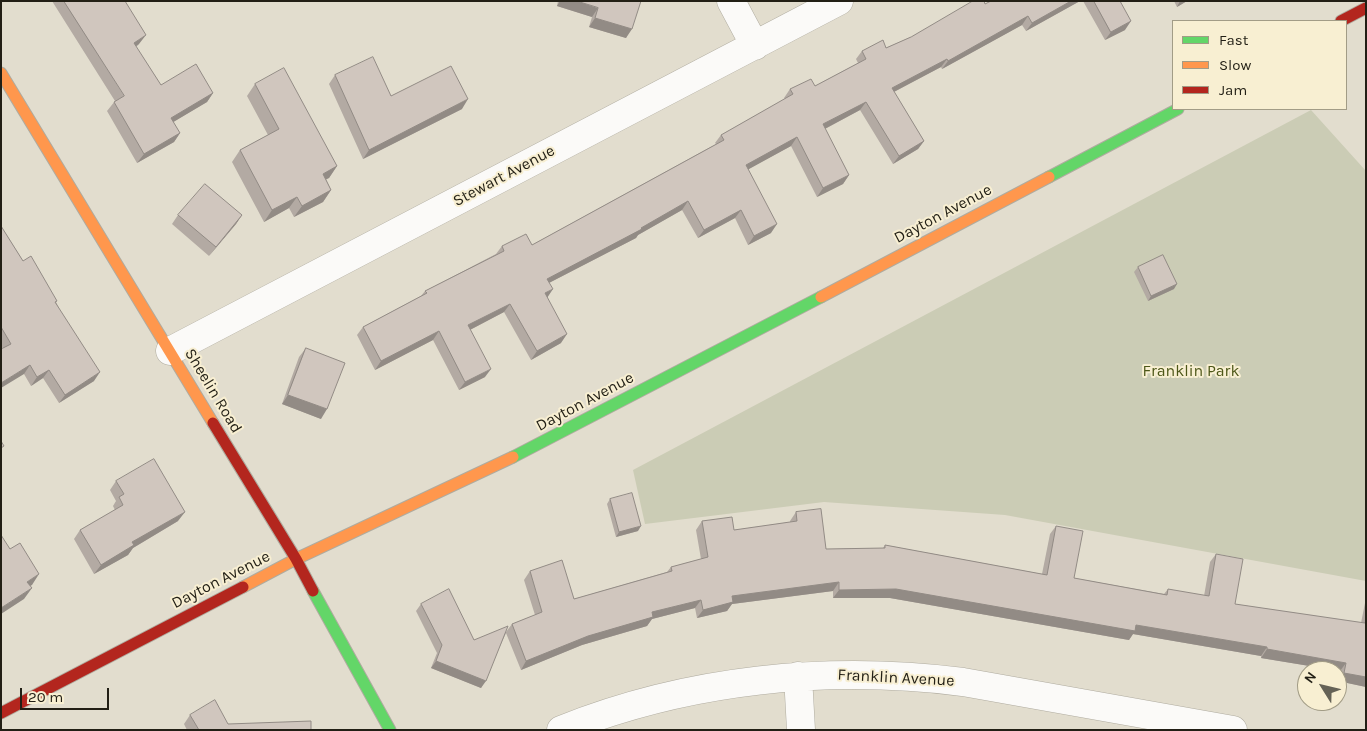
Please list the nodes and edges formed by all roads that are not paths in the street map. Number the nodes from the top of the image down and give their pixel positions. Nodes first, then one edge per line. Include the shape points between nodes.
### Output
1 (731, 1) edge
2 (839, 1) edge
3 (1366, 8) edge
4 (1343, 20) edge
5 (755, 46) junction
6 (1, 74) edge
7 (1176, 110) edge
8 (170, 351) junction
9 (296, 559) junction
10 (798, 676) junction
11 (1, 713) edge
12 (390, 730) edge
13 (561, 730) edge
14 (801, 730) edge
15 (1233, 730) edge

1 - 5 street
2 - 5 street, Stewart Avenue
3 - 4 main road
5 - 8 street, Stewart Avenue
6 - 8 main road, Sheelin Road
7 - 9 main road, Dayton Avenue via 537,446
8 - 9 main road, Sheelin Road
9 - 11 main road, Dayton Avenue
9 - 12 main road, Sheelin Road
10 - 13 street, Franklin Avenue via 706,688 614,710
10 - 14 street
10 - 15 street, Franklin Avenue via 881,674 939,679

